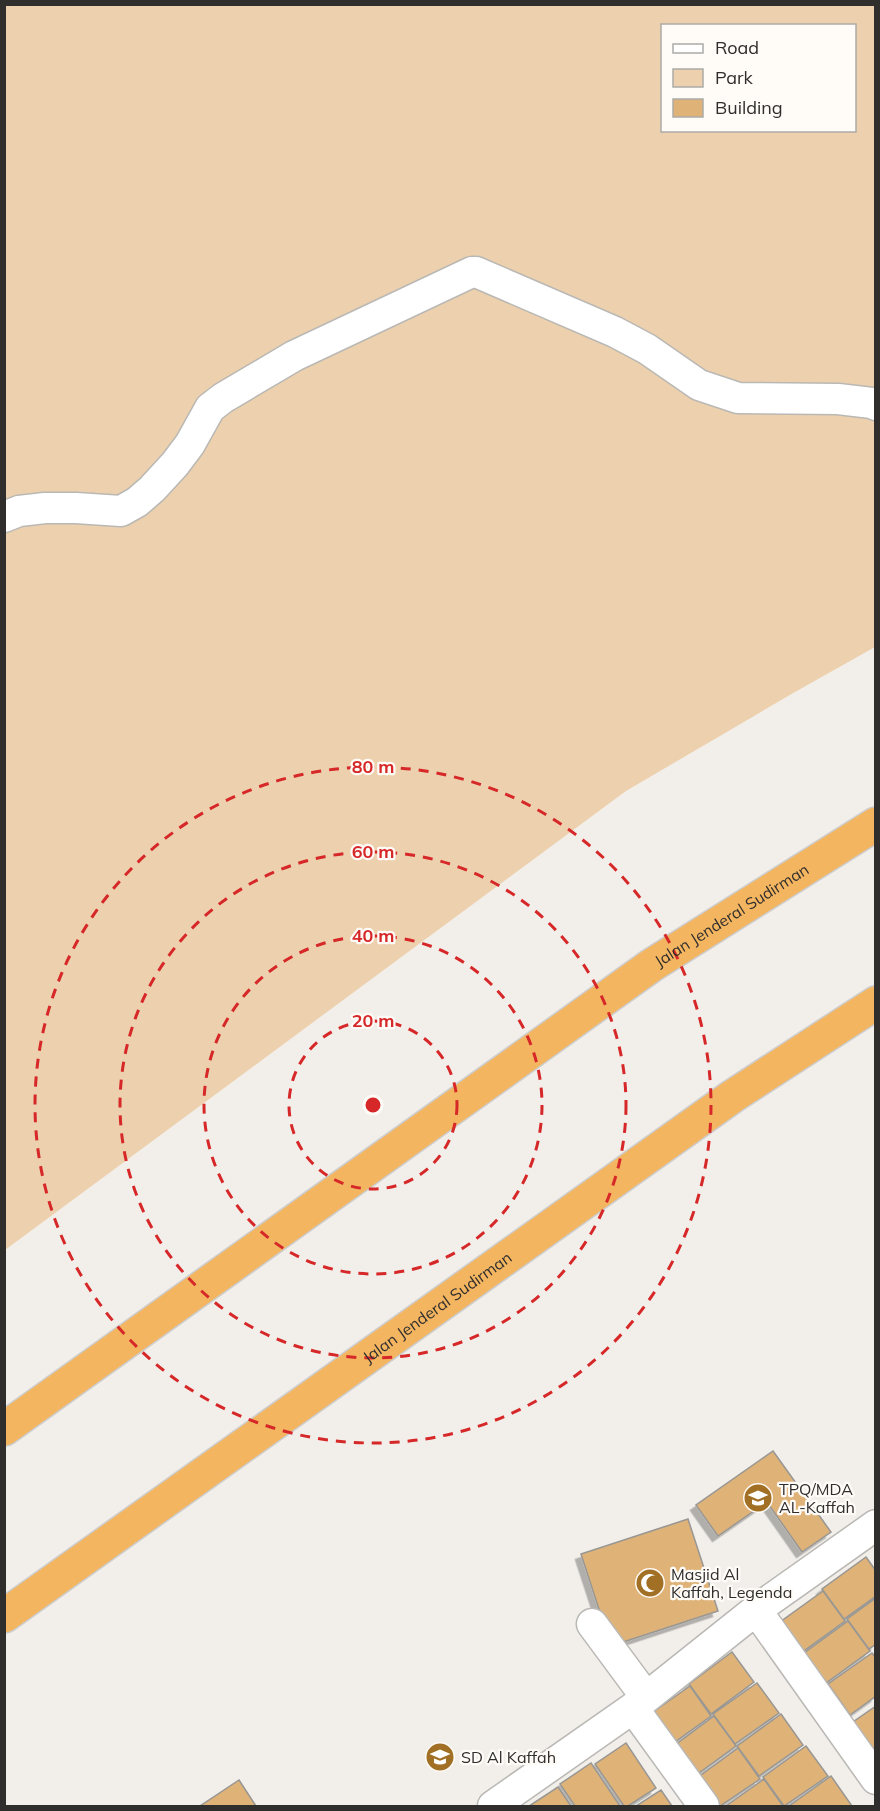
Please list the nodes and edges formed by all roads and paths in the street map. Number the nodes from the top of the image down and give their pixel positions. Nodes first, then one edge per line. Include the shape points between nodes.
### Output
1 (876, 405) edge
2 (4, 517) edge
3 (876, 824) edge
4 (876, 1003) edge
5 (4, 1429) edge
6 (876, 1525) edge
7 (756, 1610) junction
8 (4, 1616) edge
9 (592, 1624) dead end
10 (639, 1702) junction
11 (876, 1779) edge
12 (493, 1806) edge
13 (704, 1806) edge

1 - 2 street via 838,399 738,398 699,385 615,332 472,272 294,356 223,398 210,408 190,444 153,489 121,511 45,508
3 - 5 highway, Jalan Jenderal Sudirman via 652,965
4 - 8 highway, Jalan Jenderal Sudirman via 733,1096
6 - 7 street
7 - 10 street
7 - 11 street
9 - 10 street
10 - 12 street
10 - 13 street

